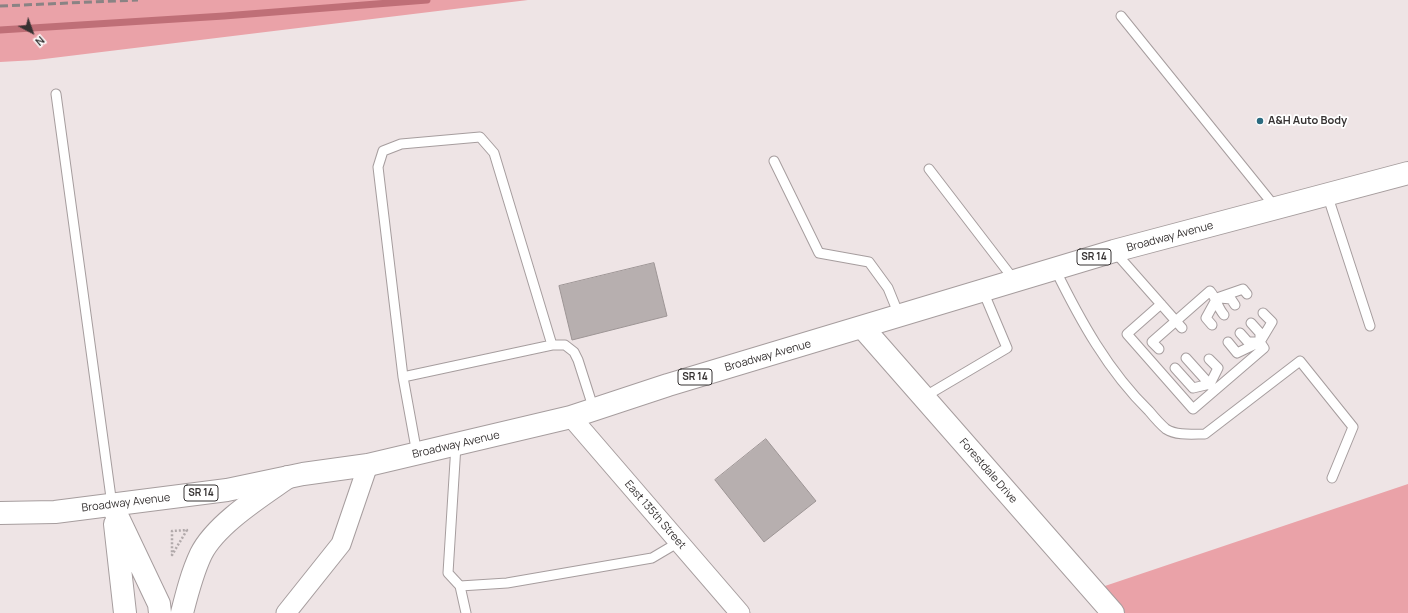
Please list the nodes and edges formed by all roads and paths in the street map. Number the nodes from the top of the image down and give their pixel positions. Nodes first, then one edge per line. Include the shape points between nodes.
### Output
1 (1121, 16) dead end
2 (56, 94) dead end
3 (774, 161) dead end
4 (929, 169) dead end
5 (1408, 173) edge
6 (1327, 194) junction
7 (1277, 209) junction
8 (1114, 251) junction
9 (1055, 269) junction
10 (1015, 281) junction
11 (983, 291) junction
12 (1247, 294) dead end
13 (1217, 298) junction
14 (1161, 304) junction
15 (1235, 305) dead end
16 (1263, 313) dead end
17 (1224, 315) dead end
18 (899, 317) junction
19 (1251, 323) dead end
20 (1179, 325) junction
21 (1212, 325) dead end
22 (1370, 326) dead end
23 (863, 328) junction
24 (1164, 332) junction
25 (1240, 333) dead end
26 (1171, 339) dead end
27 (1228, 342) dead end
28 (1260, 342) junction
29 (552, 345) junction
30 (1159, 349) dead end
31 (1186, 358) dead end
32 (1209, 359) dead end
33 (1175, 368) dead end
34 (403, 377) junction
35 (1212, 387) junction
36 (924, 397) junction
37 (594, 410) junction
38 (571, 417) junction
39 (456, 445) junction
40 (417, 454) junction
41 (368, 465) junction
42 (288, 477) junction
43 (1332, 478) dead end
44 (112, 505) junction
45 (0, 513) edge
46 (187, 530) joint
47 (679, 542) junction
48 (460, 586) junction
49 (124, 613) edge
50 (160, 613) edge
51 (182, 613) edge
52 (286, 613) edge
53 (466, 613) edge
54 (740, 613) edge
55 (1114, 613) edge

1 - 7 lane
2 - 44 lane
3 - 18 lane via 819,253 869,262 888,288
4 - 10 lane
5 - 6 main road, Broadway Avenue / SR 14
6 - 7 main road, Broadway Avenue / SR 14
6 - 22 lane
7 - 8 main road, Broadway Avenue / SR 14
8 - 9 main road, Broadway Avenue / SR 14
8 - 14 lane
9 - 10 main road, Broadway Avenue / SR 14
9 - 43 lane via 1082,323 1113,370 1139,402 1167,429 1185,435 1205,434 1300,361 1353,427
10 - 11 main road, Broadway Avenue / SR 14
11 - 18 main road, Broadway Avenue / SR 14
11 - 36 lane via 1007,348
12 - 13 lane via 1243,289
13 - 15 lane via 1230,299
13 - 17 lane via 1219,309
13 - 20 lane via 1210,291
13 - 21 lane via 1206,318
14 - 20 lane
14 - 35 lane via 1127,334 1193,409
16 - 28 lane via 1272,322
18 - 23 main road, Broadway Avenue / SR 14
19 - 28 lane via 1260,333
20 - 24 lane
23 - 36 main road, Forestdale Drive
23 - 37 main road, Broadway Avenue / SR 14 via 668,385
24 - 26 lane
24 - 30 lane via 1152,342
25 - 28 lane via 1248,342
27 - 28 lane via 1237,353
28 - 35 lane via 1264,348
29 - 34 lane
29 - 34 lane via 494,153 480,137 401,144 383,151 378,167
29 - 37 lane via 565,345 574,352
31 - 35 lane
32 - 35 lane via 1218,368
33 - 35 lane via 1193,388
34 - 40 lane
36 - 55 main road, Forestdale Drive
37 - 38 main road, Broadway Avenue / SR 14
38 - 39 main road, Broadway Avenue / SR 14
38 - 47 street, East 135th Street
39 - 40 main road, Broadway Avenue / SR 14
39 - 48 lane via 448,573
40 - 41 main road, Broadway Avenue / SR 14
41 - 42 main road, Broadway Avenue / SR 14
41 - 52 street via 341,544
42 - 44 main road, Broadway Avenue / SR 14 via 227,490
42 - 51 main road via 248,504 228,522 202,553 189,583
44 - 45 main road, Broadway Avenue / SR 14 via 55,512
44 - 49 main road
44 - 50 main road via 159,604
46 - 46 path via 180,542 172,555 172,531
47 - 48 lane via 652,558 507,583
47 - 54 street, East 135th Street
48 - 53 lane

